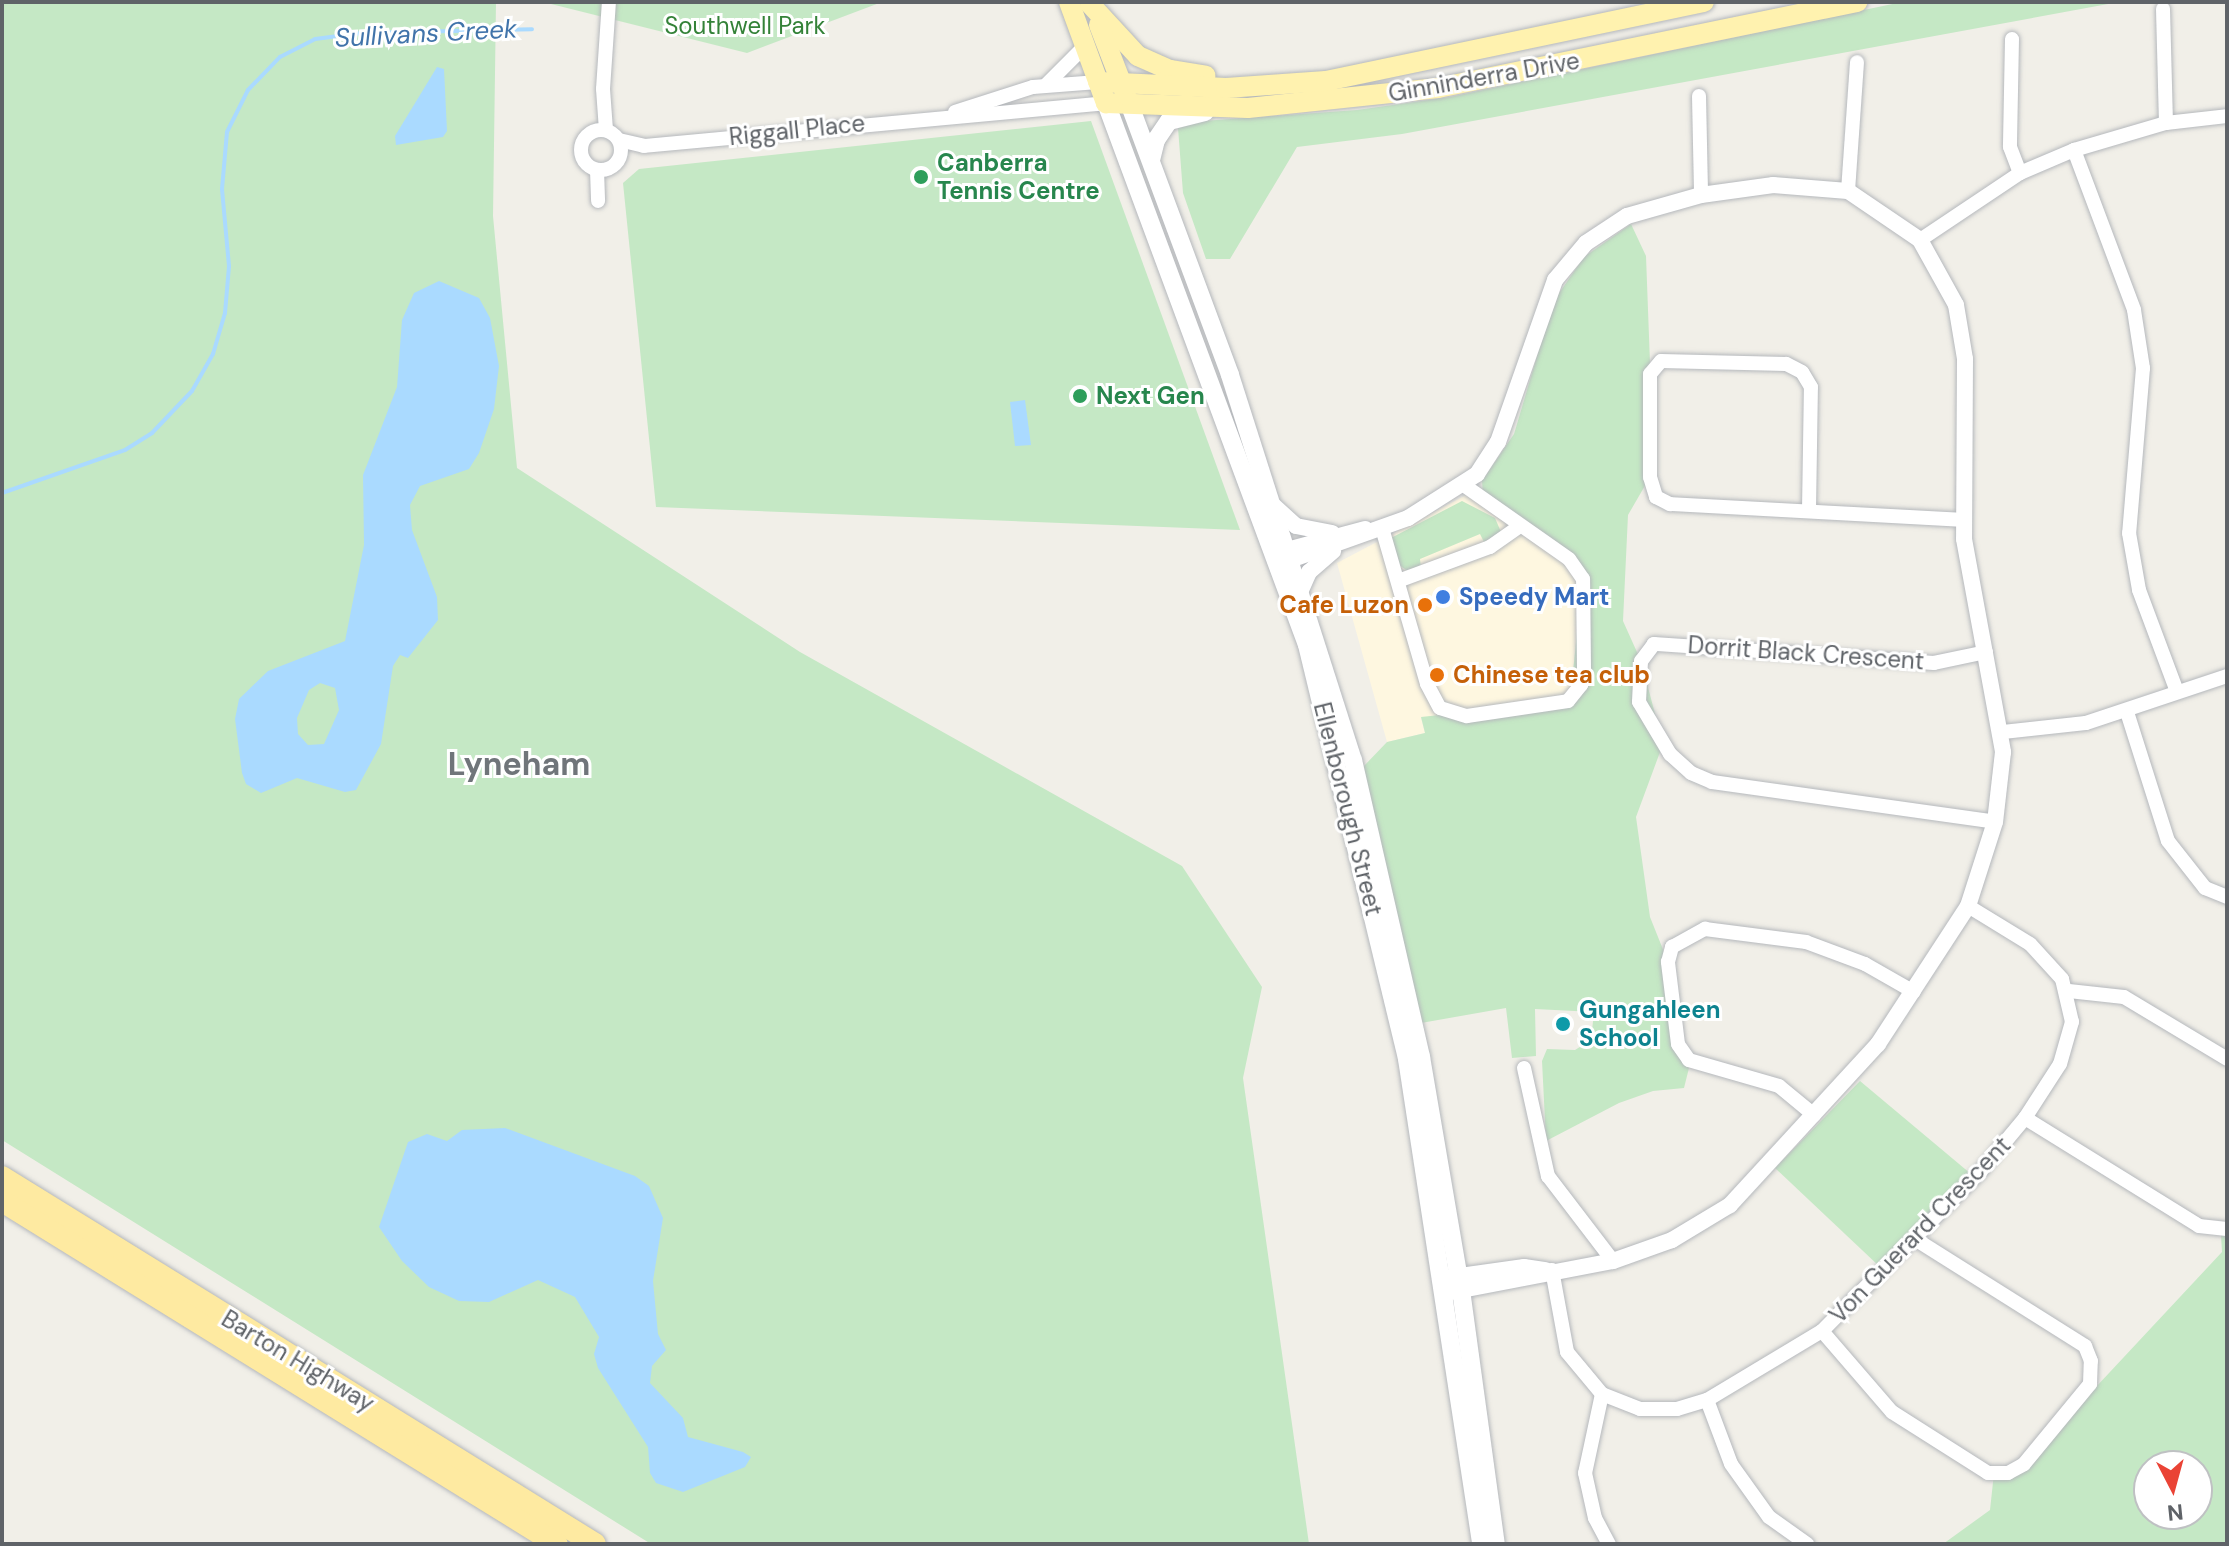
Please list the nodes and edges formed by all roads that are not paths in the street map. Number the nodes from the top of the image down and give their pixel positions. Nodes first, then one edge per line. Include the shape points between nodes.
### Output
1 (609, 2) edge
2 (1069, 2) edge
3 (1704, 2) edge
4 (1857, 2) edge
5 (1090, 3) edge
6 (2163, 9) dead end
7 (2012, 39) dead end
8 (1085, 46) junction
9 (1857, 62) dead end
10 (1402, 67) junction
11 (1098, 82) junction
12 (1047, 84) junction
13 (1126, 94) junction
14 (1699, 96) dead end
15 (1106, 103) junction
16 (1248, 108) junction
17 (951, 114) junction
18 (2227, 116) edge
19 (2166, 123) junction
20 (599, 131) junction
21 (619, 140) junction
22 (644, 146) junction
23 (2074, 150) junction
24 (619, 160) junction
25 (1151, 160) junction
26 (597, 170) junction
27 (2020, 173) junction
28 (1848, 191) junction
29 (1701, 195) junction
30 (598, 201) dead end
31 (1925, 246) junction
32 (1465, 486) junction
33 (1274, 506) junction
34 (1809, 510) junction
35 (1963, 520) junction
36 (1520, 526) junction
37 (1382, 528) junction
38 (1338, 540) junction
39 (1282, 557) junction
40 (1398, 581) junction
41 (1301, 590) junction
42 (1986, 652) junction
43 (2227, 676) edge
44 (2176, 689) junction
45 (2127, 712) junction
46 (2003, 732) junction
47 (1995, 822) junction
48 (2227, 897) edge
49 (1968, 906) junction
50 (2069, 991) junction
51 (1914, 992) junction
52 (2227, 1059) edge
53 (1524, 1068) dead end
54 (1814, 1115) junction
55 (2025, 1118) junction
56 (2, 1177) edge
57 (2, 1201) edge
58 (2227, 1229) edge
59 (1917, 1240) junction
60 (1613, 1261) junction
61 (1552, 1270) junction
62 (1452, 1284) junction
63 (1822, 1331) junction
64 (1602, 1394) junction
65 (1707, 1400) junction
66 (557, 1544) edge
67 (595, 1544) edge
68 (1481, 1544) edge
69 (1496, 1544) edge
70 (1609, 1544) edge
71 (1807, 1544) edge

1 - 20 street
2 - 8 main road
3 - 10 main road, Ginninderra Drive
4 - 16 main road, Ginninderra Drive via 1438,88
5 - 10 main road via 1138,56 1187,75
5 - 13 main road
6 - 19 street
7 - 27 street via 2010,147
8 - 11 main road
8 - 12 street, Riggall Place
9 - 28 street
10 - 13 main road, Ginninderra Drive via 1291,85
11 - 12 street, Riggall Place
11 - 13 main road, Ginninderra Drive
11 - 15 main road
12 - 17 street, Riggall Place
13 - 15 main road, Ginninderra Drive
13 - 16 main road, Ginninderra Drive
13 - 25 main road, Ellenborough Street
14 - 29 street
15 - 17 street, Riggall Place
15 - 39 main road, Ellenborough Street
16 - 25 main road via 1173,119 1158,134
17 - 22 street, Riggall Place
18 - 19 street
19 - 23 street
20 - 21 street
20 - 26 street via 581,153
21 - 22 street, Riggall Place
21 - 24 street
22 - 24 street, Riggall Place
23 - 27 street
23 - 44 street via 2134,310 2143,368 2129,533 2139,590
24 - 26 street, Riggall Place
25 - 33 main road, Ellenborough Street
26 - 30 street
27 - 31 street
28 - 29 street via 1798,183
28 - 31 street
29 - 32 street via 1607,226 1566,264 1546,298 1498,442
31 - 35 street via 1962,332
32 - 36 street
32 - 37 street
33 - 38 street via 1296,526
33 - 39 main road, Ellenborough Street
34 - 34 street via 1670,504 1656,497 1650,477 1650,374 1661,361 1786,364 1802,372 1811,387
34 - 35 street
35 - 42 street
36 - 40 street via 1490,547
36 - 40 street via 1569,559 1587,596 1583,677 1573,697 1560,704 1467,716 1440,708 1427,684
37 - 38 street
37 - 40 street
38 - 39 street
38 - 41 street via 1309,572
39 - 41 main road, Ellenborough Street
39 - 62 main road, Ellenborough Street via 1382,947
41 - 62 main road, Ellenborough Street via 1353,760 1394,937
42 - 46 street
42 - 47 street, Dorrit Black Crescent via 1934,663 1654,644 1641,661 1639,702 1670,754 1691,773 1712,782
43 - 44 street
44 - 45 street
45 - 46 street
45 - 48 street via 2168,841 2205,888
46 - 47 street
47 - 49 street
49 - 50 street via 2030,944
49 - 51 street
50 - 52 street via 2124,997
50 - 55 street, Von Guerard Crescent via 2072,1022 2060,1064
51 - 54 street via 1878,1044
51 - 54 street via 1865,964 1806,942 1705,929 1672,947 1668,962 1676,1030 1689,1060 1779,1086
53 - 60 street via 1548,1176
54 - 60 street via 1730,1205 1672,1240
55 - 58 street via 2199,1226
55 - 59 street, Von Guerard Crescent
56 - 67 highway, Barton Highway
57 - 66 highway, Barton Highway
59 - 63 street, Von Guerard Crescent
59 - 63 street via 2085,1346 2090,1384 2024,1464 2008,1473 1988,1473 1892,1412
60 - 61 street
61 - 62 street
61 - 64 street, Von Guerard Crescent via 1567,1352
62 - 68 main road, Ellenborough Street
62 - 69 main road, Ellenborough Street
63 - 65 street, Von Guerard Crescent
64 - 65 street, Von Guerard Crescent via 1640,1409 1677,1409
64 - 70 street via 1585,1473 1595,1518
65 - 71 street via 1731,1464 1769,1517

